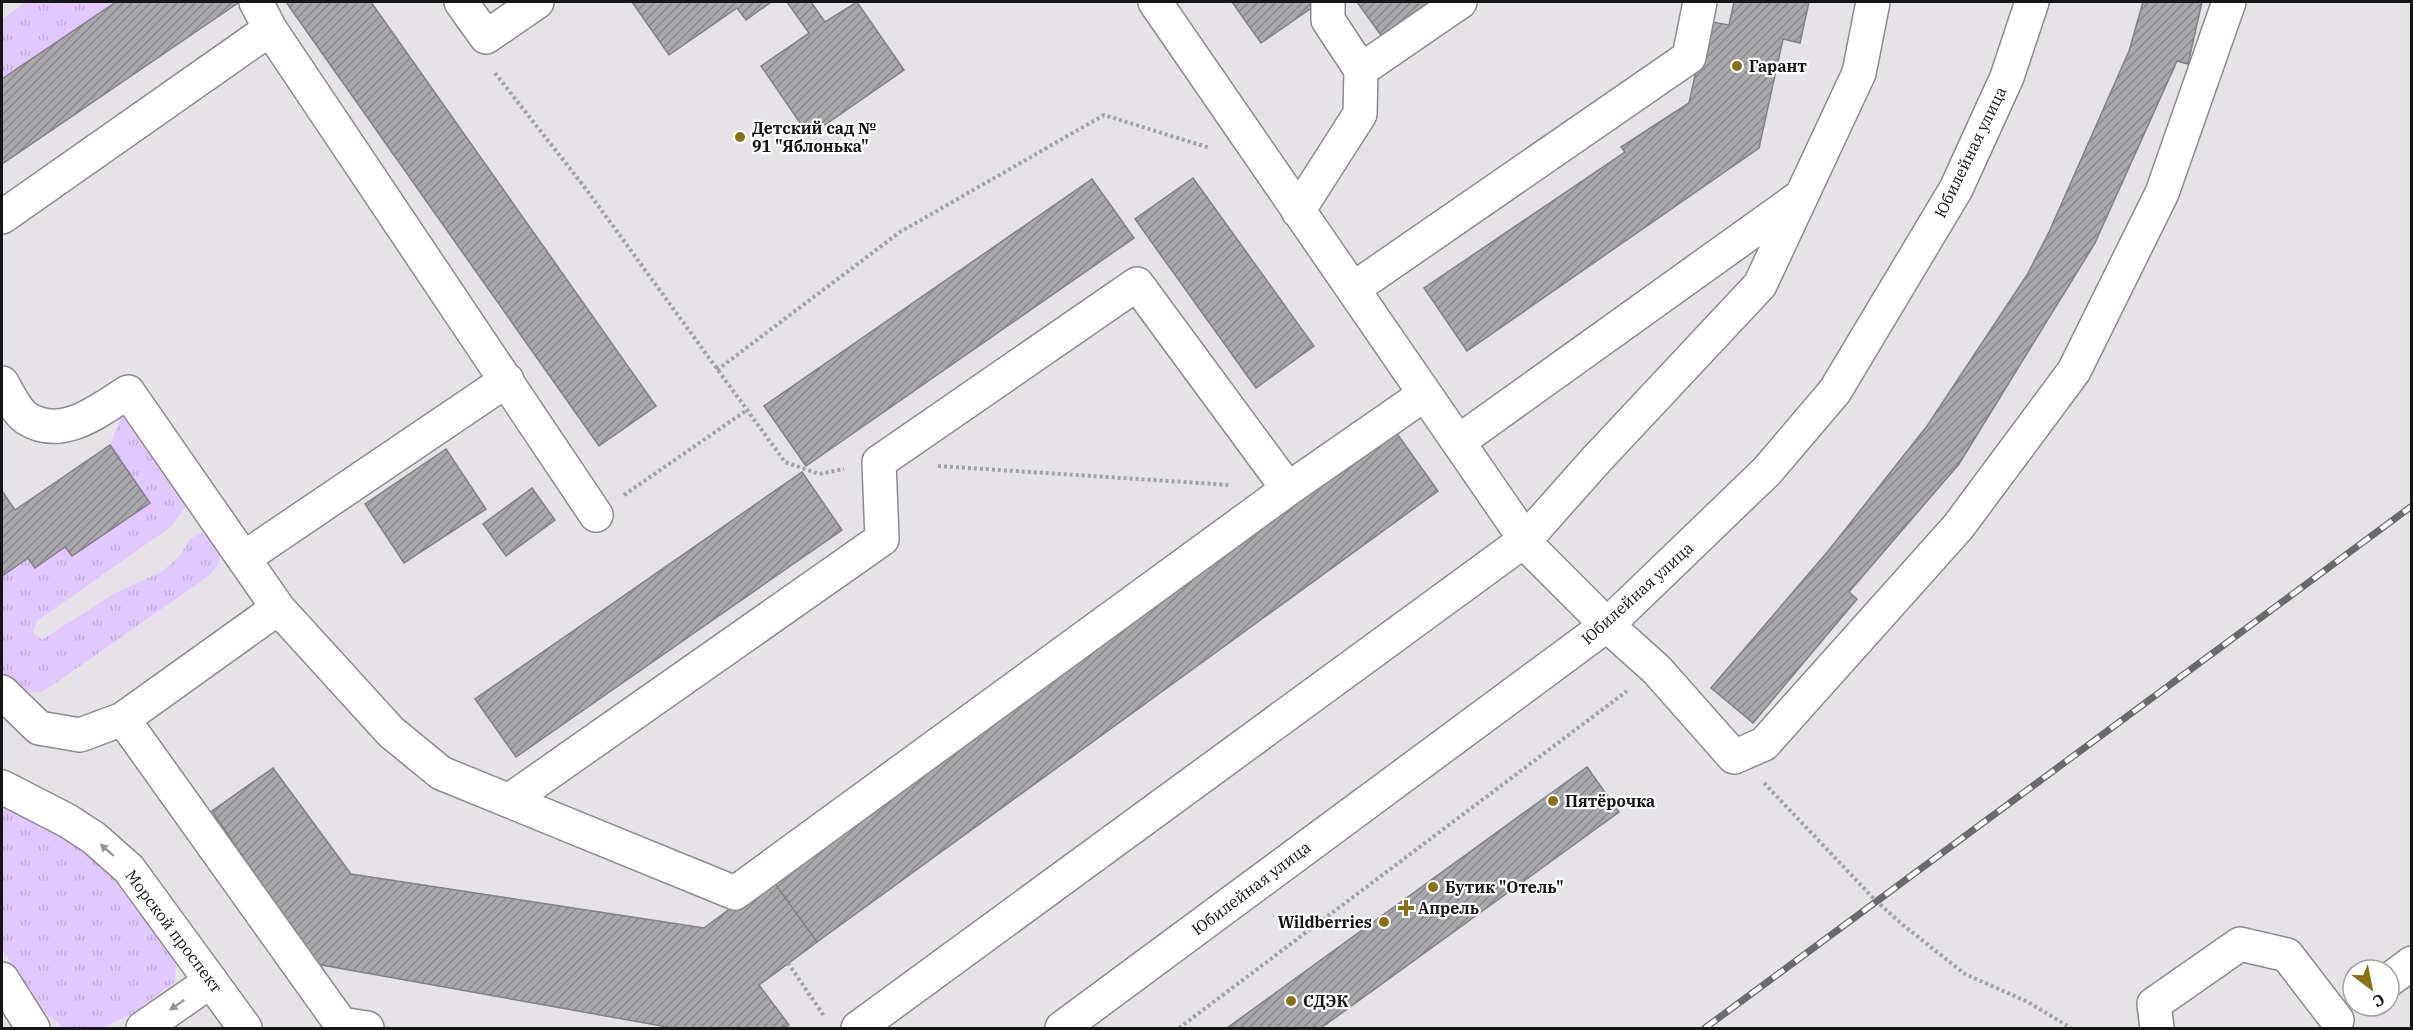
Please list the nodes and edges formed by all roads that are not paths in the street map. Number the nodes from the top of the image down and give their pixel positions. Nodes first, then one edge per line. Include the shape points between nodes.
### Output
1 (461, 2) edge
2 (537, 2) edge
3 (1155, 2) edge
4 (1328, 2) edge
5 (1460, 2) edge
6 (1700, 2) edge
7 (1874, 2) edge
8 (2032, 2) edge
9 (2229, 2) edge
10 (263, 15) edge
11 (1361, 70) junction
12 (1802, 196) junction
13 (1299, 211) junction
14 (2, 217) edge
15 (1353, 289) junction
16 (507, 380) junction
17 (2, 383) edge
18 (1425, 394) junction
19 (1458, 442) junction
20 (1288, 489) junction
21 (596, 515) road end
22 (1525, 540) junction
23 (244, 558) junction
24 (278, 608) junction
25 (1606, 625) junction
26 (2, 692) edge
27 (123, 719) junction
28 (2, 787) edge
29 (510, 800) junction
30 (2, 980) edge
31 (211, 981) junction
32 (2340, 1018) edge
33 (19, 1022) edge
34 (143, 1029) edge
35 (245, 1029) edge
36 (368, 1029) edge
37 (858, 1029) edge
38 (1062, 1029) edge
39 (2157, 1029) edge

1 - 2 street via 486,38
3 - 13 street
4 - 11 street via 1328,20
5 - 11 street
6 - 15 street via 1689,57
7 - 12 street via 1859,73
8 - 25 street, Юбилейная улица via 2007,77 1956,189 1835,391 1767,471
9 - 25 street via 2162,193 2074,371 1958,528 1764,744 1734,757 1657,670
10 - 14 street
10 - 16 street
11 - 13 street via 1360,114
12 - 19 street
12 - 22 street via 1760,285
13 - 15 street
15 - 18 street
16 - 21 street
16 - 23 street
17 - 23 street via 25,417 55,428 85,419 128,392
18 - 19 street
18 - 20 street
19 - 22 street
20 - 29 street via 735,893
20 - 29 street via 1137,284 879,462 882,538
22 - 25 street
22 - 37 street
23 - 24 street
24 - 27 street
24 - 29 street via 390,732 441,772
25 - 38 street, Юбилейная улица
26 - 27 street via 39,728 80,735
27 - 36 street via 341,1024
31 -> 28 street, Морской проспект via 129,869 68,821
30 - 33 street
31 -> 34 street
31 - 35 street, Морской проспект
32 - 39 street via 2287,955 2240,944 2154,1004

